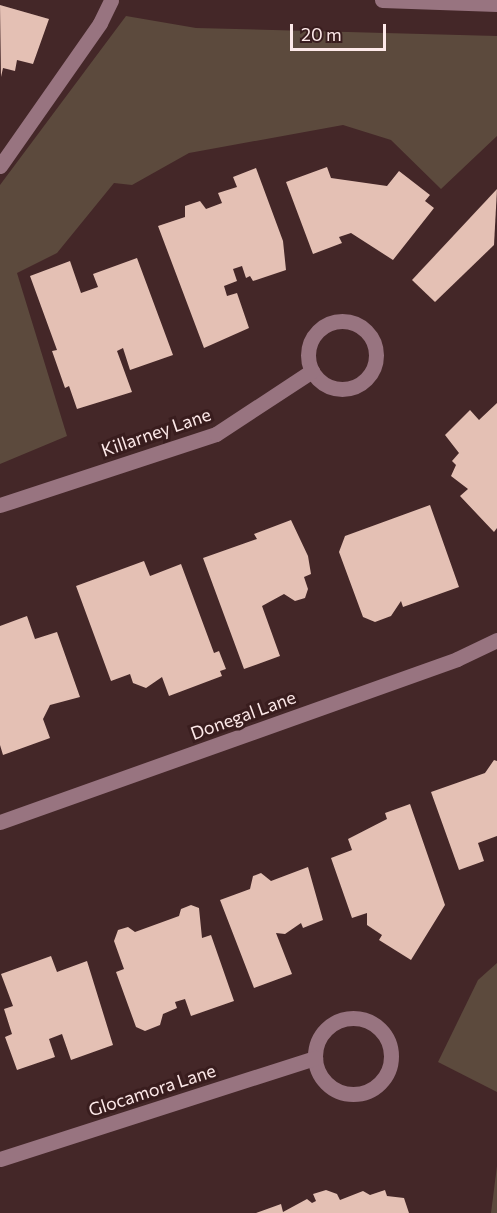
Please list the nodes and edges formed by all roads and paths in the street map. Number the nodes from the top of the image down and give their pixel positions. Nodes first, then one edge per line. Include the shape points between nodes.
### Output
1 (111, 0) edge
2 (382, 0) edge
3 (497, 4) edge
4 (0, 166) edge
5 (312, 371) junction
6 (0, 506) edge
7 (497, 640) edge
8 (0, 822) edge
9 (315, 1058) junction
10 (0, 1159) edge

1 - 4 street via 100,23
2 - 3 street
5 - 5 street via 331,388 357,386 375,366 373,340 353,323 327,324 310,345
5 - 6 street, Killarney Lane via 216,434
7 - 8 street, Donegal Lane via 457,659
9 - 9 street via 322,1078 330,1086 361,1094 387,1074 390,1049 378,1028 355,1018 331,1025 322,1034
9 - 10 street, Glocamora Lane

